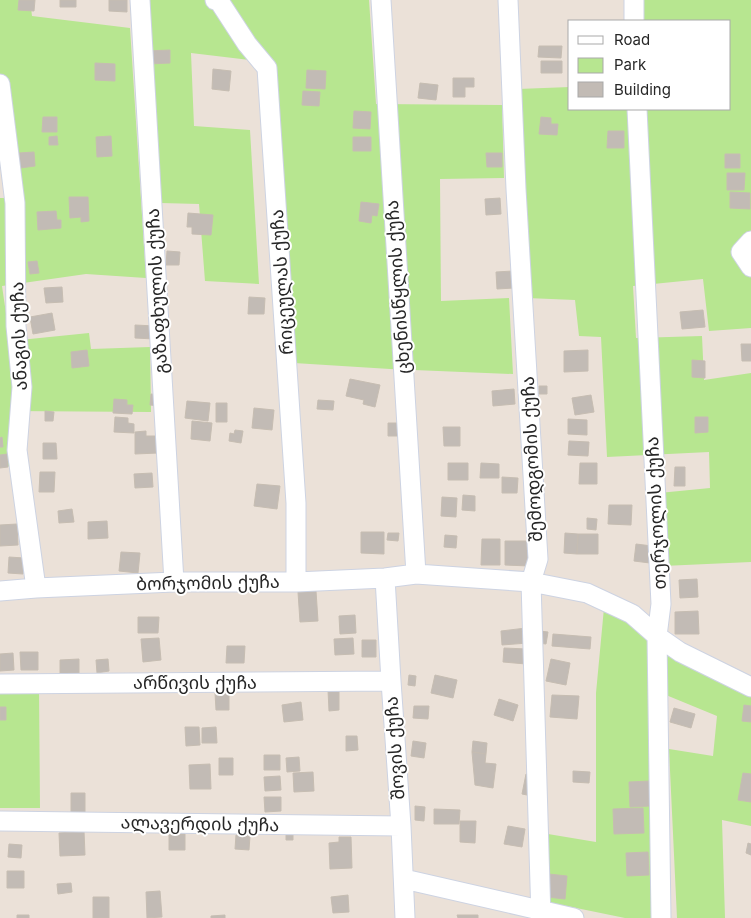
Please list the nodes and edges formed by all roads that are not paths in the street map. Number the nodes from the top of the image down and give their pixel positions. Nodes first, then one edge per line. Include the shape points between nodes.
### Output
1 (140, 0) edge
2 (215, 0) edge
3 (380, 0) edge
4 (508, 0) edge
5 (634, 0) edge
6 (634, 20) edge
7 (0, 84) edge
8 (637, 110) edge
9 (751, 241) edge
10 (751, 267) edge
11 (416, 574) junction
12 (385, 578) junction
13 (174, 582) junction
14 (296, 582) junction
15 (531, 582) junction
16 (36, 588) junction
17 (0, 591) edge
18 (657, 636) junction
19 (391, 681) junction
20 (0, 684) edge
21 (751, 687) edge
22 (0, 821) edge
23 (401, 826) junction
24 (404, 879) junction
25 (541, 914) edge
26 (405, 918) edge
27 (574, 918) edge
28 (661, 918) edge

1 - 13 street, გაზაფხულის ქუჩა
2 - 14 street, რიცეულას ქუჩა via 219,1 267,68 296,503
3 - 11 street, ცხენისწყლის ქუჩა
4 - 15 street, შემოდგომის ქუჩა via 538,558
5 - 6 street
7 - 16 street, ანაგის ქუჩა via 15,203 16,326 22,387 17,450
8 - 18 street, თერჯოლის ქუჩა via 661,604
9 - 10 street via 741,252
11 - 12 street, ბორჯომის ქუჩა
11 - 15 street, ბორჯომის ქუჩა
12 - 14 street, ბორჯომის ქუჩა
12 - 19 street, შოვის ქუჩა
13 - 14 street, ბორჯომის ქუჩა
13 - 16 street, ბორჯომის ქუჩა
15 - 18 street, ბორჯომის ქუჩა via 587,593 632,614
15 - 25 street, შემოდგომის ქუჩა
16 - 17 street, ბორჯომის ქუჩა
18 - 21 street, ბორჯომის ქუჩა via 680,652
18 - 28 street, თერჯოლის ქუჩა
19 - 20 street, არწივის ქუჩა
19 - 23 street, შოვის ქუჩა
22 - 23 street, ალავერდის ქუჩა
23 - 24 street, შოვის ქუჩა
24 - 25 street
24 - 26 street, შოვის ქუჩა
25 - 27 street

